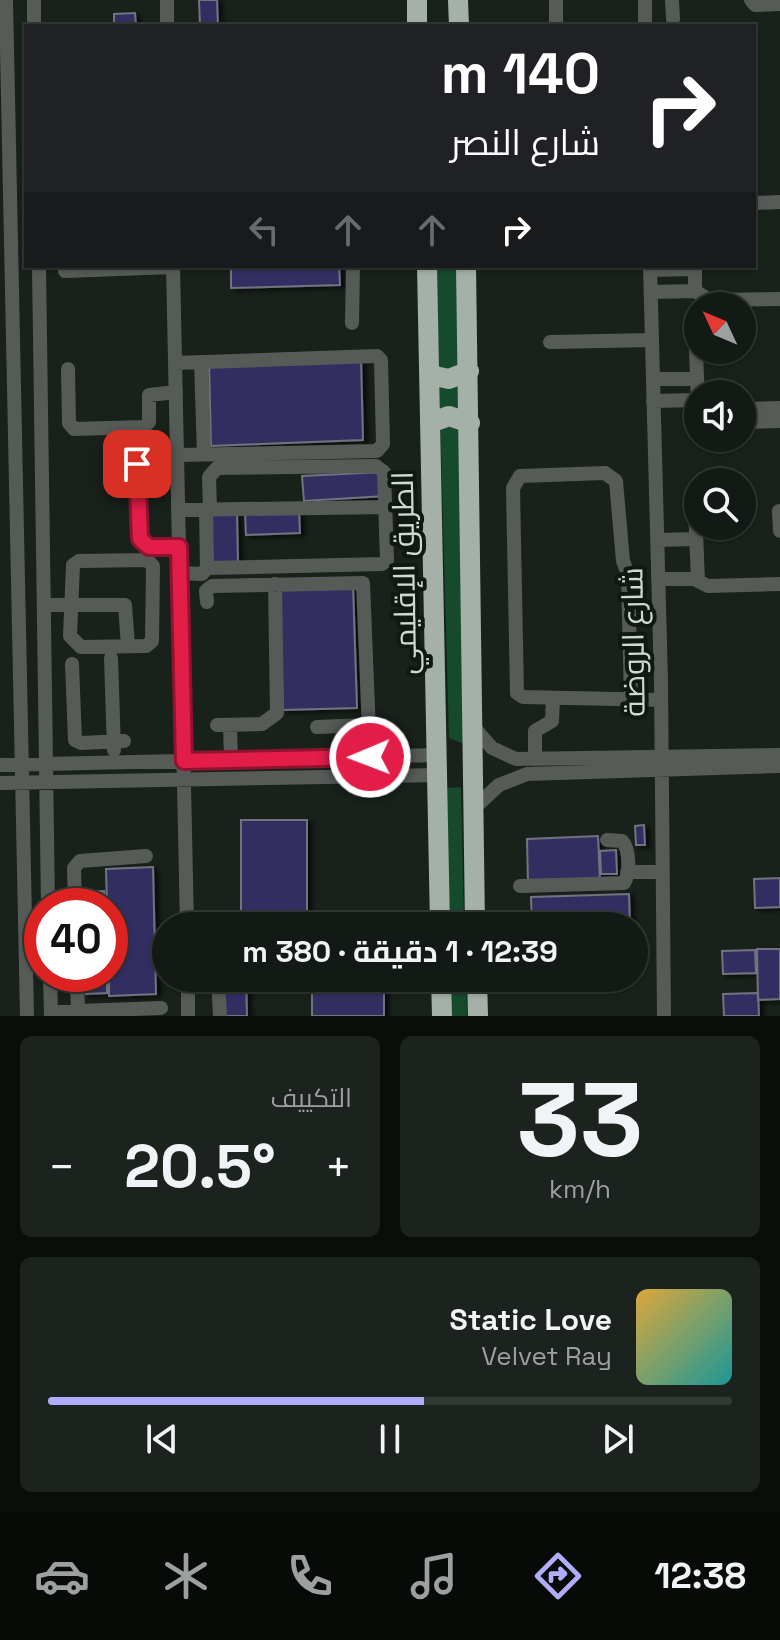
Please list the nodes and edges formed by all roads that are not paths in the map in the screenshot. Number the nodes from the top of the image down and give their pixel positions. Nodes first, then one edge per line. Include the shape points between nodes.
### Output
1 (34, 0) edge
2 (167, 0) edge
3 (417, 0) edge
4 (458, 0) edge
5 (556, 0) edge
6 (645, 0) edge
7 (672, 0) edge
8 (751, 0) edge
9 (4, 2) edge
10 (780, 4) edge
11 (673, 19) dead end
12 (34, 24) edge
13 (167, 24) edge
14 (417, 24) edge
15 (459, 24) edge
16 (556, 24) edge
17 (645, 24) edge
18 (5, 161) edge
19 (780, 202) edge
20 (756, 203) edge
21 (19, 264) edge
22 (39, 268) edge
23 (130, 268) edge
24 (173, 268) edge
25 (353, 268) edge
26 (427, 268) edge
27 (466, 268) edge
28 (650, 268) edge
29 (695, 268) edge
30 (65, 271) dead end
31 (695, 291) junction
32 (651, 292) junction
33 (780, 299) edge
34 (352, 323) dead end
35 (652, 340) junction
36 (550, 342) dead end
37 (201, 362) junction
38 (175, 363) junction
39 (696, 364) edge
40 (68, 369) dead end
41 (469, 371) junction
42 (430, 375) junction
43 (653, 379) junction
44 (696, 379) joint
45 (176, 392) junction
46 (41, 394) junction
47 (68, 394) junction
48 (653, 401) junction
49 (684, 401) edge
50 (780, 408) edge
51 (756, 409) edge
52 (780, 421) edge
53 (756, 422) edge
54 (430, 423) junction
55 (470, 423) junction
56 (204, 454) junction
57 (177, 455) junction
58 (137, 464) dead end
59 (385, 507) junction
60 (208, 509) junction
61 (178, 510) junction
62 (779, 511) edge
63 (780, 531) edge
64 (684, 539) edge
65 (657, 540) junction
66 (695, 540) edge
67 (179, 547) junction
68 (207, 568) junction
69 (153, 570) junction
70 (180, 572) junction
71 (658, 579) junction
72 (697, 579) junction
73 (275, 584) junction
74 (780, 584) edge
75 (207, 602) dead end
76 (44, 605) junction
77 (70, 605) junction
78 (154, 635) junction
79 (181, 635) junction
80 (128, 646) junction
81 (111, 658) dead end
82 (72, 664) dead end
83 (553, 698) junction
84 (631, 699) junction
85 (661, 700) junction
86 (471, 724) junction
87 (369, 725) junction
88 (317, 727) dead end
89 (119, 742) junction
90 (780, 755) edge
91 (370, 757) junction
92 (535, 759) junction
93 (231, 760) junction
94 (184, 761) junction
95 (114, 762) junction
96 (662, 762) junction
97 (22, 764) junction
98 (44, 764) junction
99 (0, 765) edge
100 (439, 765) junction
101 (780, 766) edge
102 (185, 779) junction
103 (45, 782) junction
104 (0, 783) edge
105 (22, 783) junction
106 (471, 811) junction
107 (607, 840) dead end
108 (47, 849) junction
109 (25, 850) junction
110 (146, 856) dead end
111 (74, 868) junction
112 (47, 869) junction
113 (627, 872) junction
114 (663, 872) junction
115 (520, 886) dead end
116 (48, 888) edge
117 (75, 888) edge
118 (187, 912) edge
119 (440, 912) edge
120 (475, 912) edge
121 (50, 992) edge
122 (77, 992) edge
123 (188, 992) edge
124 (219, 992) edge
125 (441, 992) edge
126 (477, 992) edge
127 (161, 1008) dead end
128 (51, 1014) edge
129 (78, 1014) edge
130 (27, 1016) edge
131 (188, 1016) edge
132 (220, 1016) edge
133 (442, 1016) edge
134 (478, 1016) edge
135 (664, 1016) edge

1 - 12 street
2 - 13 street
3 - 14 highway
4 - 15 highway
5 - 16 street
6 - 17 street
7 - 11 street
8 - 10 street
9 - 18 street
18 - 21 street
19 - 20 street
21 - 97 street
22 - 46 street
23 - 30 street
24 - 38 street
25 - 34 street
26 - 42 highway, الطريق الإقليمي
27 - 41 highway
28 - 32 street, شارع الروضة
29 - 31 street
31 - 32 street
31 - 33 street via 709,300
32 - 35 street, شارع الروضة
35 - 36 street
35 - 43 street, شارع الروضة
37 - 38 street
37 - 56 street
37 - 56 street via 375,355 381,362 380,450
38 - 45 street
39 - 44 street
40 - 47 street
41 - 42 highway via 449,379
41 - 55 highway
42 - 54 highway, الطريق الإقليمي
43 - 44 street
43 - 48 street, شارع الروضة
45 - 47 street via 149,395 149,422 144,427 74,429
45 - 57 street
46 - 47 street
46 - 76 street
48 - 49 street
48 - 65 street, شارع الروضة
50 - 51 street
52 - 53 street
54 - 55 highway via 449,416
54 - 100 highway, الطريق الإقليمي
55 - 86 highway
56 - 57 street
57 - 61 street
58 - 67 street via 140,539 149,547
59 - 60 street
59 - 60 street via 384,472 379,467 326,466 217,468 209,477
59 - 68 street via 384,563
60 - 61 street
60 - 68 street
61 - 67 street
62 - 63 street
64 - 65 street
65 - 71 street, شارع الروضة
66 - 72 street
67 - 70 street
68 - 70 street via 202,574
69 - 70 street
69 - 77 street via 147,560 77,562 70,570
69 - 78 street
70 - 79 street
71 - 72 street
71 - 85 street, شارع الروضة
72 - 74 street via 708,586
73 - 75 street via 212,586 206,591
73 - 87 street via 365,585
73 - 93 street via 277,713 269,723 224,725
76 - 77 street
76 - 98 street
77 - 80 street via 74,644
77 - 80 street via 125,605
78 - 79 street
78 - 80 street via 146,646
79 - 94 street
81 - 89 street
82 - 89 street via 75,740
83 - 84 street
83 - 84 street via 523,697 516,690 513,484 524,475 605,473 618,484 628,574
83 - 92 street via 552,721 535,731
84 - 85 street
85 - 96 street, شارع الروضة
86 - 92 street via 499,754
86 - 106 highway
87 - 88 street
87 - 91 street
89 - 95 street
90 - 96 street
91 - 93 street
91 - 100 street
92 - 96 street
93 - 94 street
94 - 95 street
94 - 102 street
95 - 98 street
96 - 101 street
96 - 106 street via 515,776
96 - 114 street, شارع الروضة
97 - 98 street
97 - 99 street
97 - 105 street
98 - 103 street
100 - 102 street
100 - 119 highway, الطريق الإقليمي
102 - 103 street
102 - 118 street
103 - 105 street
103 - 108 street
104 - 105 street
105 - 109 street
106 - 120 highway
107 - 113 street via 626,845
108 - 109 street
108 - 112 street
109 - 130 street
110 - 111 street via 83,859
111 - 112 street
111 - 117 street
112 - 116 street
113 - 114 street
113 - 115 street via 622,884
114 - 135 street, شارع الروضة
121 - 128 street
122 - 129 street
123 - 131 street
124 - 132 street
125 - 133 highway
126 - 134 highway
127 - 129 street
128 - 129 street

